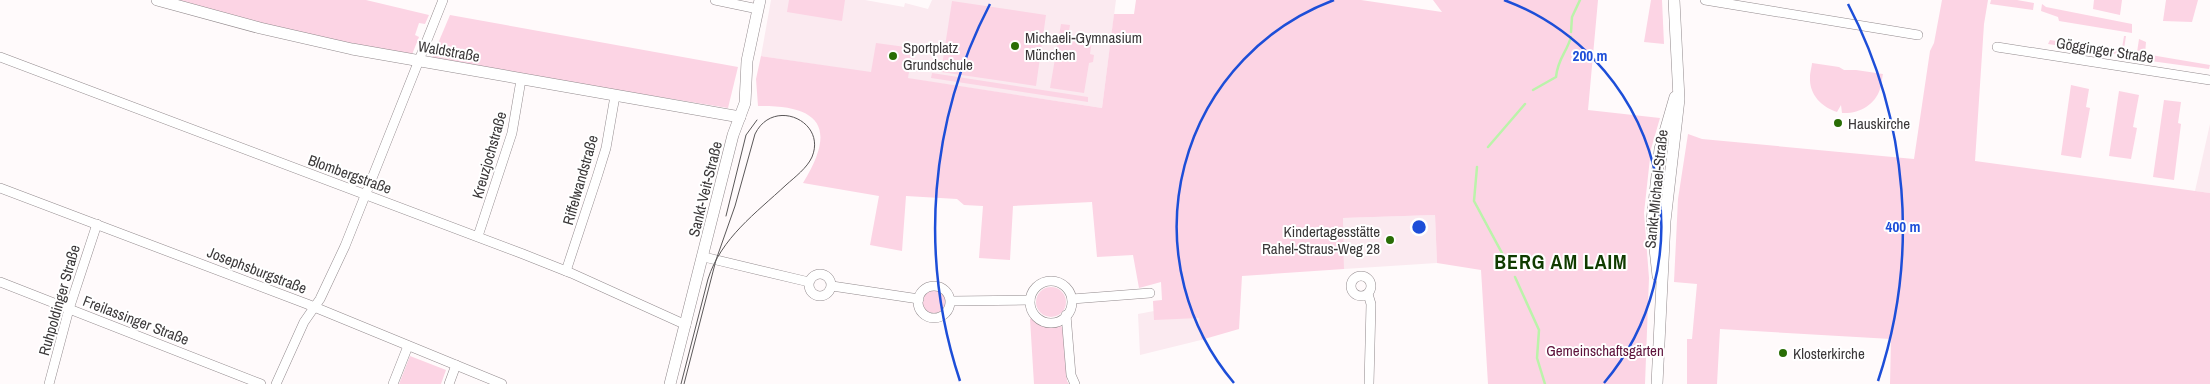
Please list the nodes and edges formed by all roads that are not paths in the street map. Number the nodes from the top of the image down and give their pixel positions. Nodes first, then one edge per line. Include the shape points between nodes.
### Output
1 (157, 0) edge
2 (443, 0) edge
3 (714, 0) edge
4 (1674, 0) edge
5 (1705, 0) edge
6 (759, 4) edge
7 (1918, 35) dead end
8 (1997, 47) dead end
9 (0, 57) edge
10 (419, 61) junction
11 (521, 80) junction
12 (2210, 80) edge
13 (615, 96) junction
14 (740, 116) junction
15 (0, 188) edge
16 (365, 194) junction
17 (97, 224) junction
18 (478, 236) junction
19 (704, 257) junction
20 (566, 271) junction
21 (0, 282) edge
22 (809, 282) junction
23 (832, 286) junction
24 (1150, 293) dead end
25 (1368, 294) dead end
26 (919, 299) junction
27 (1072, 299) junction
28 (1030, 300) junction
29 (951, 301) junction
30 (314, 307) junction
31 (69, 309) junction
32 (1066, 315) junction
33 (686, 325) junction
34 (408, 346) junction
35 (456, 365) junction
36 (50, 384) edge
37 (261, 384) edge
38 (276, 384) edge
39 (393, 384) edge
40 (449, 384) edge
41 (502, 384) edge
42 (670, 384) edge
43 (1075, 384) edge
44 (1369, 384) edge
45 (1657, 384) edge

1 - 10 street, Waldstraße via 314,41
2 - 10 street
3 - 6 street
4 - 45 street, Sankt-Michael-Straße via 1680,99 1665,221
5 - 7 street
6 - 14 street, Sankt-Veit-Straße via 746,72 745,103
8 - 12 street, Gögginger Straße
9 - 16 street, Blombergstraße
10 - 11 street, Waldstraße
10 - 16 street
11 - 13 street, Waldstraße
11 - 18 street, Kreuzjochstraße via 512,133
13 - 14 street, Waldstraße
13 - 20 street, Riffelwandstraße via 600,170
14 - 19 street, Sankt-Veit-Straße
15 - 17 street, Josephsburgstraße
16 - 18 street, Blombergstraße
16 - 30 street via 345,246
17 - 30 street, Josephsburgstraße
17 - 31 street, Ruhpoldinger Straße
18 - 20 street, Blombergstraße
19 - 22 street
19 - 33 street, Sankt-Veit-Straße
20 - 33 street, Blombergstraße
21 - 31 street, Freilassinger Straße
22 - 23 street via 816,274 823,274 831,280
22 - 23 street via 812,293 819,296 826,295
23 - 26 street
24 - 27 street
25 - 44 street via 1371,301
26 - 29 street via 924,290 938,286 947,292
26 - 29 street via 918,304 924,314 934,318 944,315
27 - 28 street via 1062,284 1051,281 1035,288
27 - 32 street
28 - 29 street
28 - 32 street via 1031,308 1040,319 1054,322
30 - 34 street, Josephsburgstraße
30 - 38 street
31 - 36 street, Ruhpoldinger Straße
31 - 37 street, Freilassinger Straße
32 - 43 street via 1071,375
33 - 42 street, Sankt-Veit-Straße
34 - 35 street, Josephsburgstraße
34 - 39 street
35 - 40 street
35 - 41 street, Josephsburgstraße

